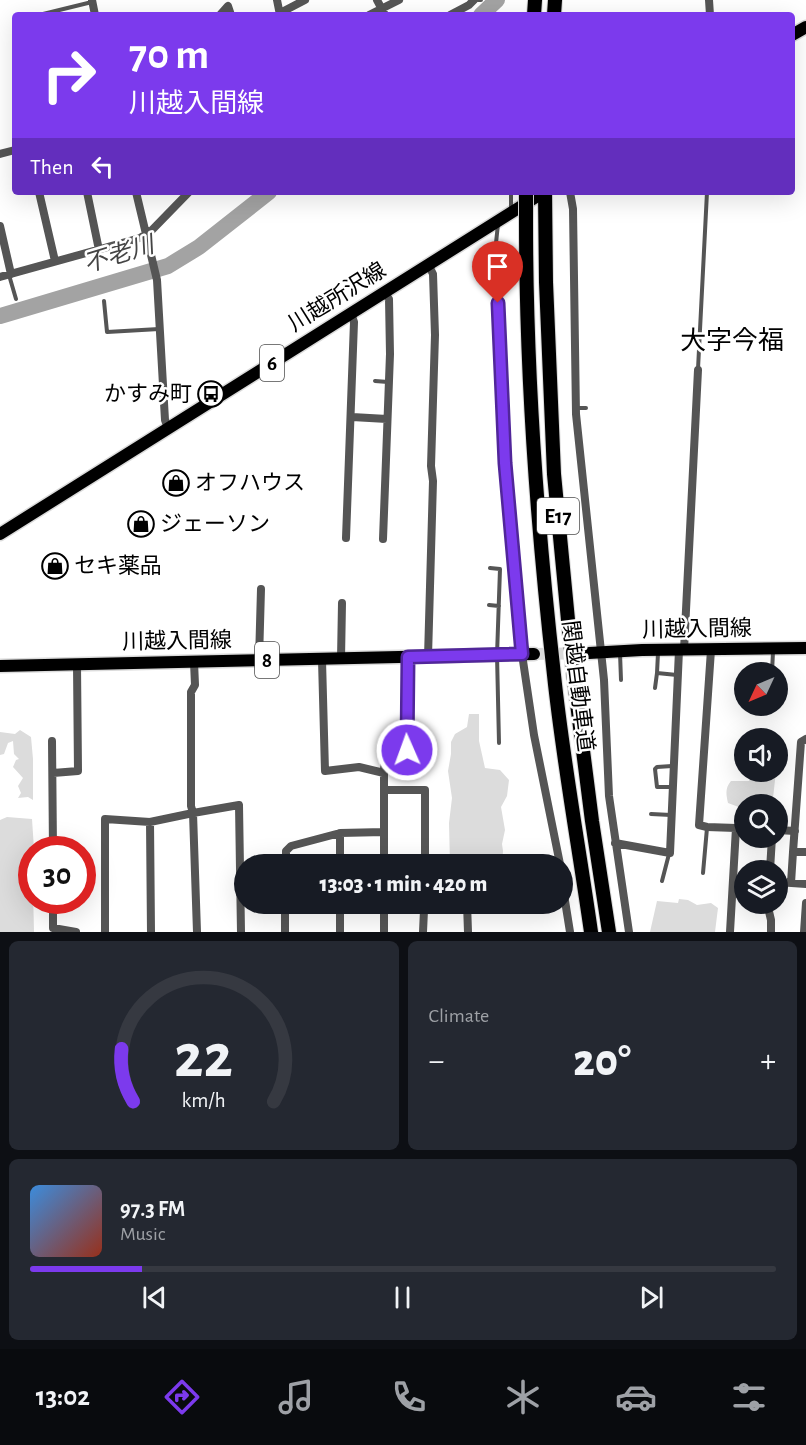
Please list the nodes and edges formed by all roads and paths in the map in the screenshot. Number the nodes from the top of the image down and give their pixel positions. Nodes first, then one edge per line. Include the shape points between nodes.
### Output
1 (235, 0) edge
2 (305, 0) edge
3 (377, 0) edge
4 (399, 0) edge
5 (478, 0) edge
6 (92, 1) edge
7 (228, 6) junction
8 (50, 12) edge
9 (223, 12) edge
10 (230, 12) edge
11 (284, 12) edge
12 (383, 12) edge
13 (456, 12) edge
14 (40, 195) edge
15 (88, 195) edge
16 (137, 195) edge
17 (184, 195) edge
18 (511, 195) edge
19 (526, 195) edge
20 (539, 195) edge
21 (544, 195) edge
22 (571, 195) edge
23 (707, 195) edge
24 (511, 213) junction
25 (498, 220) junction
26 (0, 226) edge
27 (146, 235) junction
28 (99, 250) junction
29 (55, 261) junction
30 (428, 264) junction
31 (10, 274) junction
32 (0, 277) edge
33 (384, 292) junction
34 (16, 299) dead end
35 (104, 301) dead end
36 (351, 313) junction
37 (160, 329) junction
38 (698, 370) joint
39 (375, 381) dead end
40 (389, 382) junction
41 (576, 408) junction
42 (586, 408) dead end
43 (352, 417) junction
44 (387, 419) junction
45 (168, 428) junction
46 (0, 534) edge
47 (346, 538) dead end
48 (383, 539) dead end
49 (490, 568) dead end
50 (261, 589) dead end
51 (342, 603) dead end
52 (489, 605) dead end
53 (499, 606) junction
54 (806, 648) edge
55 (773, 649) junction
56 (681, 650) junction
57 (620, 651) junction
58 (658, 651) junction
59 (711, 651) junction
60 (595, 653) junction
61 (528, 654) junction
62 (497, 655) junction
63 (408, 657) junction
64 (428, 657) junction
65 (340, 659) junction
66 (259, 660) junction
67 (322, 660) junction
68 (194, 662) junction
69 (772, 662) edge
70 (77, 665) junction
71 (0, 666) edge
72 (657, 673) junction
73 (678, 675) junction
74 (621, 680) dead end
75 (655, 688) dead end
76 (806, 739) edge
77 (52, 741) dead end
78 (499, 743) dead end
79 (672, 766) junction
80 (384, 772) junction
81 (53, 773) junction
82 (673, 787) junction
83 (384, 790) junction
84 (193, 813) junction
85 (651, 814) dead end
86 (671, 815) junction
87 (150, 822) junction
88 (707, 827) junction
89 (734, 829) edge
90 (788, 831) edge
91 (795, 831) junction
92 (384, 832) junction
93 (340, 833) junction
94 (53, 836) edge
95 (615, 843) junction
96 (738, 848) edge
97 (794, 852) junction
98 (806, 852) edge
99 (670, 853) junction
100 (286, 854) edge
101 (340, 854) edge
102 (384, 854) edge
103 (425, 854) edge
104 (558, 854) edge
105 (703, 873) dead end
106 (662, 881) dead end
107 (788, 883) edge
108 (791, 883) junction
109 (806, 884) edge
110 (806, 903) edge
111 (53, 914) edge
112 (285, 914) edge
113 (340, 914) edge
114 (384, 914) edge
115 (424, 914) edge
116 (467, 914) edge
117 (567, 914) edge
118 (770, 914) edge
119 (76, 932) edge
120 (105, 932) edge
121 (151, 932) edge
122 (197, 932) edge
123 (242, 932) edge
124 (285, 932) edge
125 (340, 932) edge
126 (384, 932) edge
127 (423, 932) edge
128 (468, 932) edge
129 (570, 932) edge
130 (591, 932) edge
131 (609, 932) edge
132 (629, 932) edge
133 (730, 932) edge
134 (771, 932) edge
135 (804, 932) edge

1 - 7 street
2 - 11 street
3 - 12 street
4 - 12 street
5 - 13 street
6 - 8 lane
7 - 9 street
7 - 10 street
14 - 29 street
15 - 28 street
16 - 27 street
17 - 27 street
18 - 24 lane
19 - 130 highway, 関越自動車道 / E17, bridge via 530,383 554,677
20 - 24 main road, 川越所沢線 / 6
21 - 131 highway, 関越自動車道 / E17 via 554,474 573,672
22 - 41 street
23 - 38 lane
24 - 25 main road, 川越所沢線 / 6
25 - 30 main road, 川越所沢線 / 6
25 - 61 lane via 505,463
26 - 31 street
27 - 28 street
27 - 37 street via 156,278
28 - 29 street
29 - 31 street
30 - 33 main road, 川越所沢線 / 6
30 - 64 street via 433,274 427,450 433,481
31 - 32 street
31 - 34 lane
33 - 36 main road, 川越所沢線 / 6
33 - 40 street via 389,299
35 - 37 lane via 107,332
36 - 43 street
36 - 45 main road, 川越所沢線 / 6
37 - 45 street
38 - 56 street
39 - 40 lane
40 - 44 street
41 - 42 lane
41 - 60 street
43 - 44 street
43 - 47 street
44 - 48 street
45 - 46 main road, 川越所沢線 / 6
49 - 53 lane via 500,569
50 - 66 street
51 - 65 street
52 - 53 lane
53 - 62 lane
54 - 55 main road, 川越入間線
55 - 59 main road, 川越入間線
55 - 69 lane
56 - 58 main road, 川越入間線
56 - 59 main road, 川越入間線
56 - 73 street
57 - 58 main road, 川越入間線
57 - 60 main road, 川越入間線
57 - 74 lane
58 - 72 lane
59 - 88 street via 699,825
60 - 95 street
61 - 62 main road, 川越入間線 / 8
61 - 104 street via 534,735
62 - 64 main road, 川越入間線 / 8
62 - 78 lane
63 - 64 main road, 川越入間線 / 8
63 - 65 main road, 川越入間線 / 8
63 - 80 street via 407,750 385,752
65 - 67 main road, 川越入間線 / 8
66 - 67 main road, 川越入間線 / 8
66 - 68 main road, 川越入間線 / 8
67 - 80 street via 325,771 359,767
68 - 70 main road, 川越入間線 / 8
68 - 84 street
70 - 71 main road, 川越入間線 / 8
70 - 81 street via 78,771
72 - 73 lane
72 - 75 lane
73 - 79 street
76 - 91 street via 801,742
77 - 81 street
79 - 82 street
79 - 82 lane via 655,769 657,786
80 - 83 street
81 - 94 street
82 - 86 street
83 - 92 street
83 - 103 street via 425,790
84 - 87 street
84 - 122 street
84 - 123 street via 239,805
85 - 86 lane
86 - 99 street
87 - 120 street via 105,819
87 - 121 street
88 - 89 street
88 - 105 lane
90 - 91 street
91 - 97 street
92 - 93 street
92 - 102 street
93 - 100 street via 291,846
93 - 101 street
95 - 99 street
95 - 132 street
96 - 133 street
97 - 98 street
97 - 108 street
99 - 106 lane
107 - 108 street
108 - 109 street
110 - 135 street
111 - 119 street via 53,928
112 - 124 street
113 - 125 street
114 - 126 street
115 - 127 street
116 - 128 street
117 - 129 street
118 - 134 street

